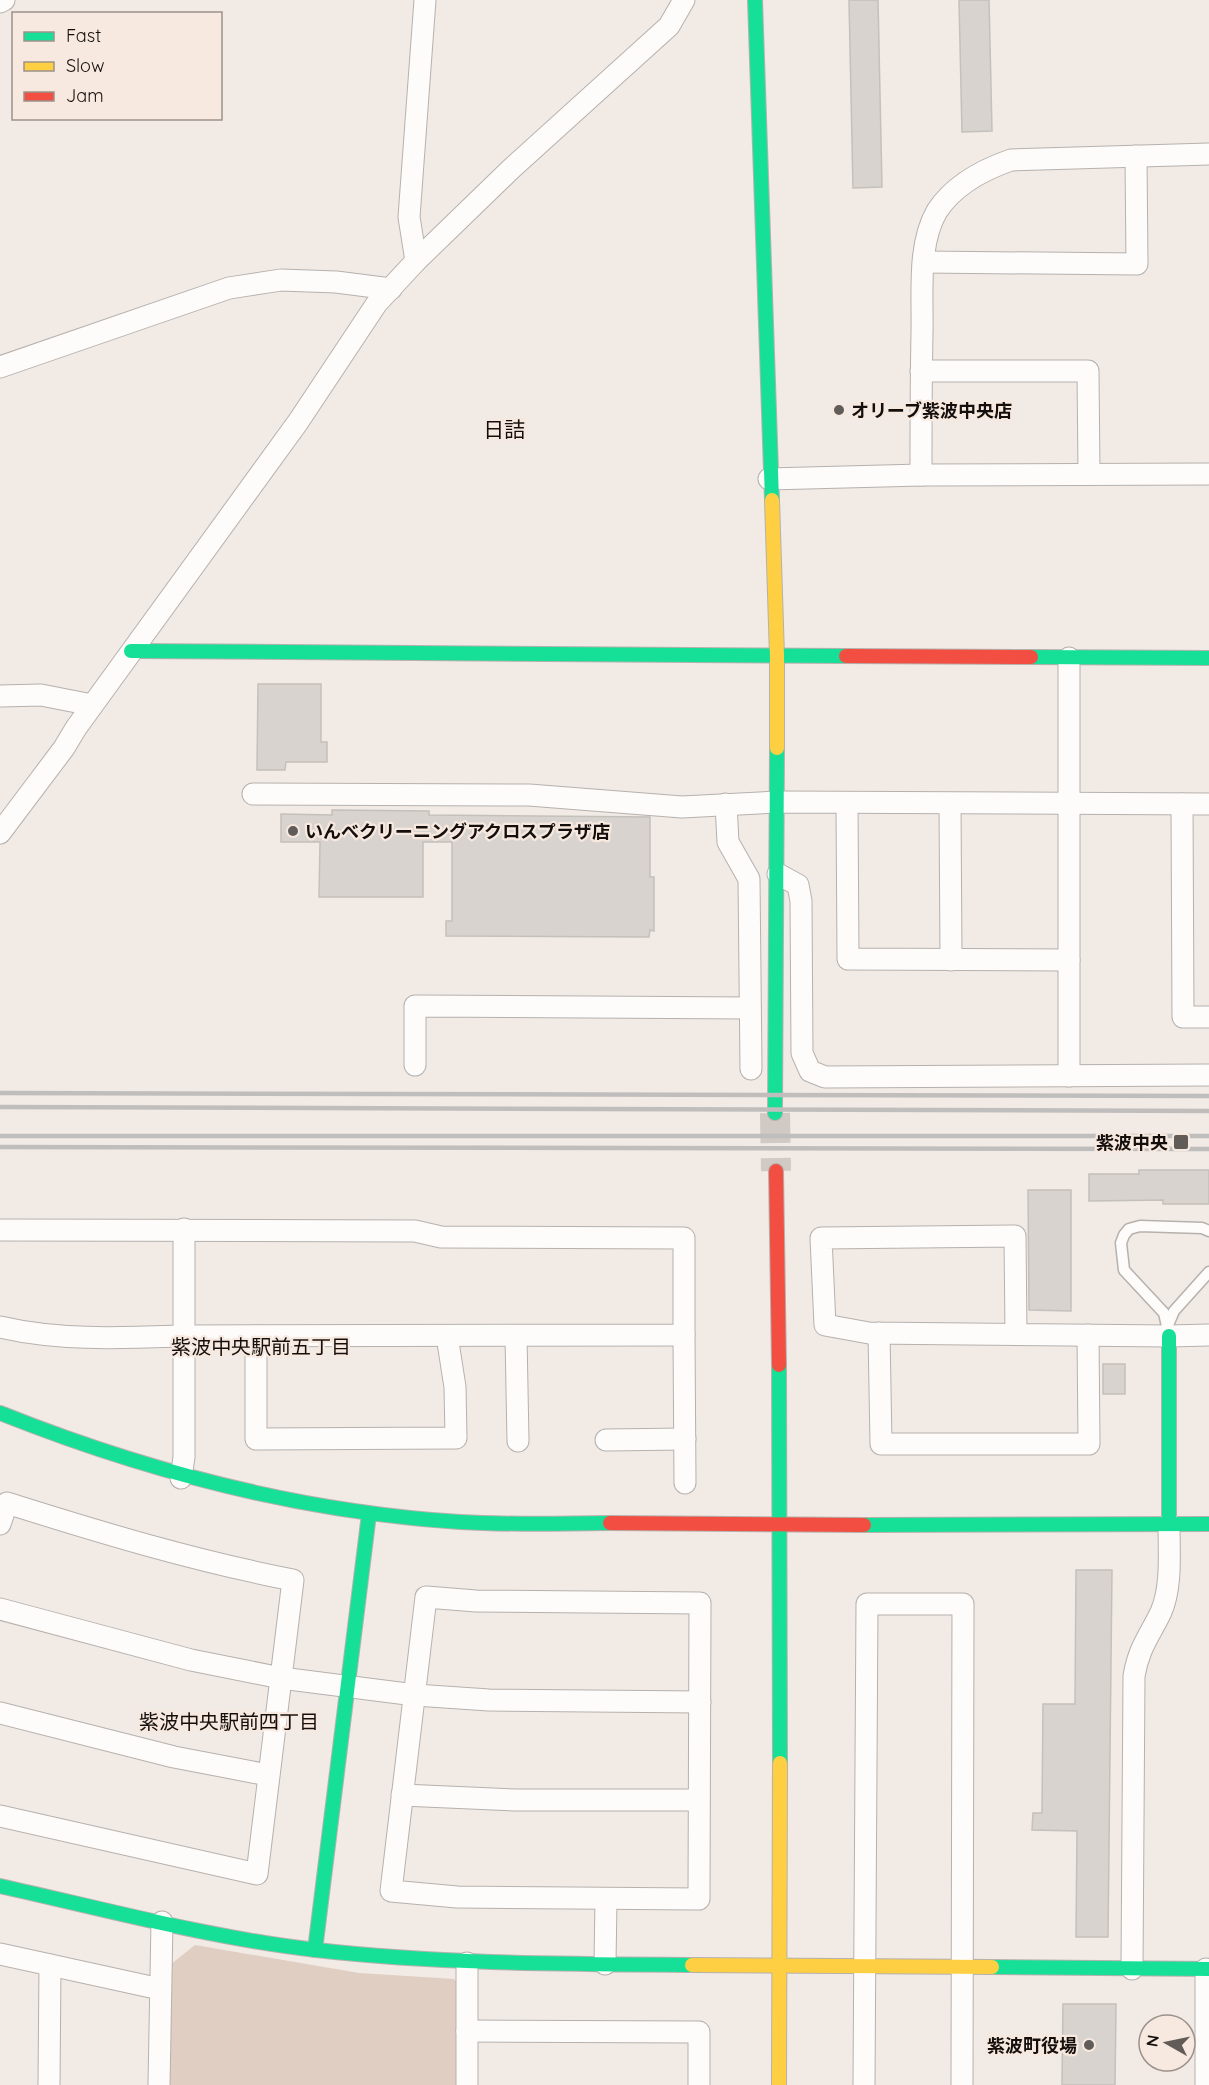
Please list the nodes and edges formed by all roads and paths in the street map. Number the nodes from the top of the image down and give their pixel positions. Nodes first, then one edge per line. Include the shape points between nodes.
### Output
1 (425, 0) edge
2 (684, 0) edge
3 (755, 0) edge
4 (1209, 154) edge
5 (1136, 156) junction
6 (416, 261) junction
7 (924, 262) junction
8 (391, 289) junction
9 (0, 367) edge
10 (921, 371) junction
11 (1089, 474) junction
12 (1209, 474) edge
13 (921, 475) junction
14 (769, 479) junction
15 (131, 651) junction
16 (777, 656) junction
17 (1069, 658) junction
18 (1209, 658) edge
19 (0, 696) edge
20 (92, 705) junction
21 (253, 794) dead end
22 (777, 802) junction
23 (847, 803) junction
24 (1069, 803) junction
25 (726, 804) junction
26 (950, 804) junction
27 (1182, 804) junction
28 (1209, 804) edge
29 (0, 833) edge
30 (778, 874) junction
31 (951, 960) junction
32 (1069, 960) junction
33 (750, 1008) junction
34 (1209, 1017) edge
35 (415, 1065) dead end
36 (751, 1069) dead end
37 (1069, 1076) junction
38 (1209, 1076) edge
39 (776, 1113) tunnel mouth
40 (776, 1171) tunnel mouth
41 (184, 1229) junction
42 (0, 1230) edge
43 (1209, 1231) edge
44 (1209, 1272) edge
45 (0, 1327) edge
46 (1168, 1331) junction
47 (879, 1333) junction
48 (1016, 1334) junction
49 (684, 1335) junction
50 (1088, 1335) junction
51 (1209, 1335) edge
52 (184, 1336) junction
53 (256, 1336) junction
54 (447, 1336) junction
55 (516, 1336) junction
56 (0, 1413) edge
57 (685, 1439) junction
58 (606, 1440) dead end
59 (518, 1441) dead end
60 (181, 1478) junction
61 (685, 1483) dead end
62 (369, 1514) junction
63 (0, 1524) edge
64 (1169, 1524) junction
65 (1209, 1524) edge
66 (781, 1525) junction
67 (0, 1609) edge
68 (281, 1678) junction
69 (348, 1687) junction
70 (414, 1695) junction
71 (700, 1702) junction
72 (0, 1713) edge
73 (268, 1775) junction
74 (402, 1795) junction
75 (699, 1800) junction
76 (0, 1816) edge
77 (0, 1886) edge
78 (606, 1899) junction
79 (162, 1922) junction
80 (315, 1950) junction
81 (0, 1954) edge
82 (467, 1963) junction
83 (605, 1964) junction
84 (51, 1965) junction
85 (779, 1966) junction
86 (864, 1966) junction
87 (963, 1967) junction
88 (1132, 1969) junction
89 (1208, 1969) edge
90 (160, 1989) junction
91 (467, 2031) junction
92 (49, 2085) edge
93 (159, 2085) edge
94 (467, 2085) edge
95 (699, 2085) edge
96 (779, 2085) edge
97 (864, 2085) edge
98 (962, 2085) edge
99 (1206, 2085) edge

1 - 6 street via 409,217
2 - 6 street via 669,26
3 - 14 street
4 - 5 street
5 - 7 street via 1011,160 990,167 965,182 936,213 927,233
5 - 7 street via 1137,264
6 - 8 street
7 - 10 street
8 - 9 street via 281,280 229,288
8 - 15 street via 377,303 298,422
10 - 11 street via 1088,371
10 - 13 street
11 - 12 street
11 - 13 street
13 - 14 street
14 - 16 street
15 - 16 street
15 - 20 street
16 - 17 street
16 - 22 street
17 - 18 street
17 - 24 street
19 - 20 street via 41,695
20 - 29 street
21 - 25 street via 529,795 682,807
22 - 23 street
22 - 25 street
22 - 30 street
23 - 26 street
23 - 31 street via 848,959
24 - 26 street
24 - 27 street
24 - 32 street
25 - 33 street via 728,842 749,879
26 - 31 street
27 - 28 street
27 - 34 street via 1183,1017
30 - 37 street via 798,885 801,901 802,1053 810,1071 825,1077
30 - 39 street
31 - 32 street
32 - 37 street
33 - 35 street via 415,1006
33 - 36 street
37 - 38 street
40 - 66 street
41 - 42 street
41 - 49 street via 415,1231 441,1237 684,1238
41 - 52 street
43 - 46 lane via 1140,1226 1124,1234 1124,1270 1164,1313
44 - 46 lane via 1174,1311
45 - 52 street via 54,1337
46 - 50 street
46 - 51 street
46 - 64 street
47 - 48 street
47 - 48 street via 825,1324 821,1238 1015,1236
47 - 50 street via 881,1444 1089,1444
48 - 50 street
49 - 55 street
49 - 57 street
52 - 53 street
52 - 60 street
53 - 54 street
53 - 54 street via 256,1439 456,1438 455,1387
54 - 55 street
55 - 59 street
56 - 60 street
57 - 58 street
57 - 61 street
60 - 62 street
62 - 66 street via 461,1522
62 - 69 street
63 - 68 street via 7,1503 143,1546 293,1580
64 - 65 street
64 - 66 street
64 - 88 street via 1165,1595 1161,1612 1143,1642 1134,1676
66 - 85 street
67 - 68 street via 191,1660
68 - 69 street
68 - 73 street
69 - 70 street
69 - 80 street
70 - 71 street via 489,1700
70 - 71 street via 426,1597 700,1603
70 - 74 street
71 - 75 street
72 - 73 street via 174,1757
73 - 76 street via 257,1874
74 - 75 street via 516,1800
74 - 78 street via 391,1891 457,1897
75 - 78 street via 699,1899
77 - 79 street
78 - 83 street
79 - 80 street
79 - 90 street
80 - 82 street
81 - 84 street
82 - 83 street
82 - 91 street
83 - 85 street
84 - 90 street
84 - 92 street
85 - 86 street
85 - 96 street
86 - 87 street
86 - 87 street via 867,1604 963,1604
86 - 97 street
87 - 88 street
87 - 98 street
88 - 89 street
89 - 99 street
90 - 93 street
91 - 94 street
91 - 95 street via 699,2032

